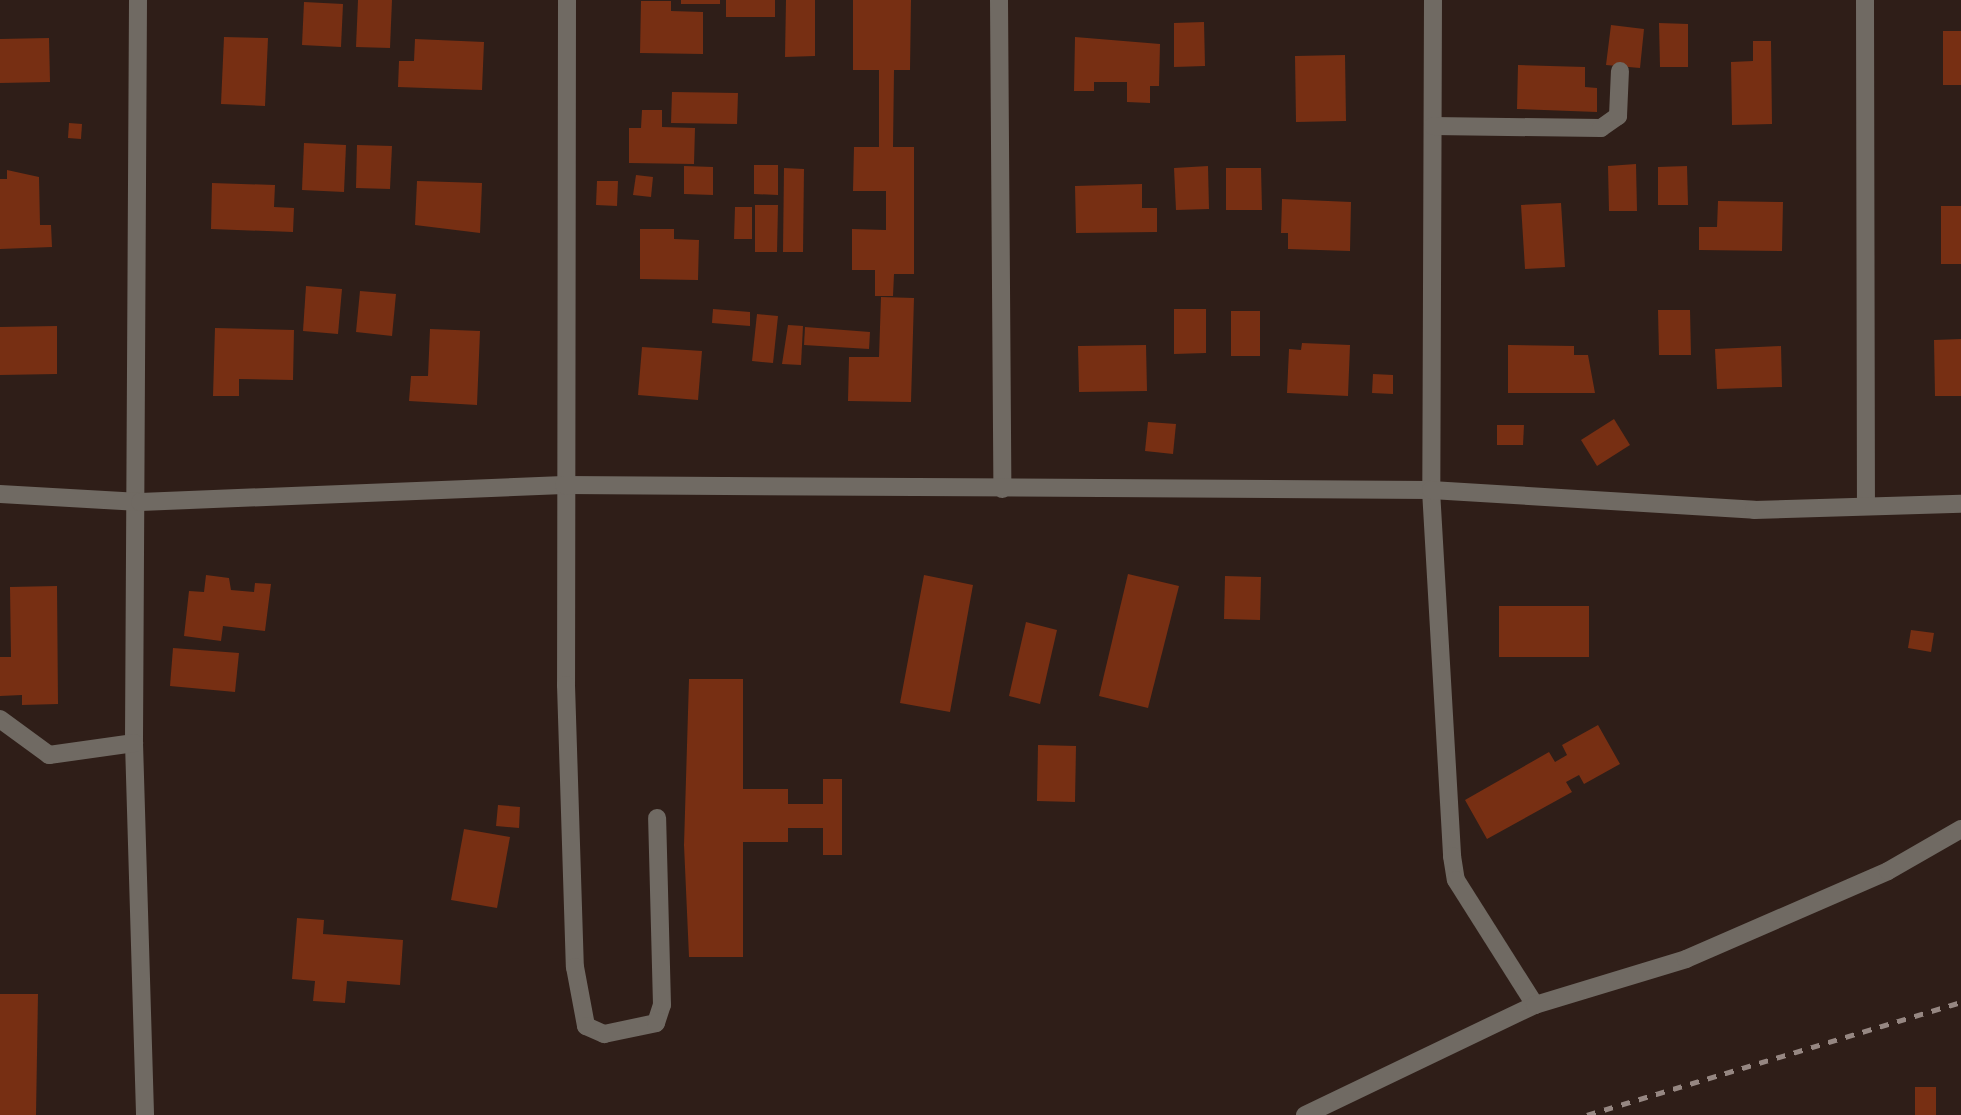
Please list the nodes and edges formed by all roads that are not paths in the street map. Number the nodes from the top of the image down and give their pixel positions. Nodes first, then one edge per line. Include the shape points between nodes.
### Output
1 (138, 0) edge
2 (566, 0) edge
3 (999, 0) edge
4 (1433, 0) edge
5 (1865, 0) edge
6 (1620, 71) dead end
7 (1433, 126) junction
8 (565, 485) junction
9 (1002, 489) junction
10 (1431, 490) junction
11 (0, 494) edge
12 (140, 502) junction
13 (1866, 504) junction
14 (1961, 504) edge
15 (0, 719) edge
16 (134, 743) junction
17 (657, 818) dead end
18 (1961, 830) edge
19 (1535, 1005) junction
20 (145, 1115) edge
21 (1305, 1115) edge

1 - 12 street
2 - 8 street
3 - 9 street
4 - 7 street
5 - 13 street
6 - 7 street via 1618,116 1601,128
7 - 10 street
8 - 9 street
8 - 12 street
8 - 17 street via 575,967 586,1026 604,1034 656,1023 662,1005
9 - 10 street
10 - 13 street via 1754,510
10 - 19 street via 1457,880
11 - 12 street
12 - 16 street
13 - 14 street
15 - 16 street via 49,755
16 - 20 street
18 - 19 street via 1888,871 1686,959
19 - 21 street

